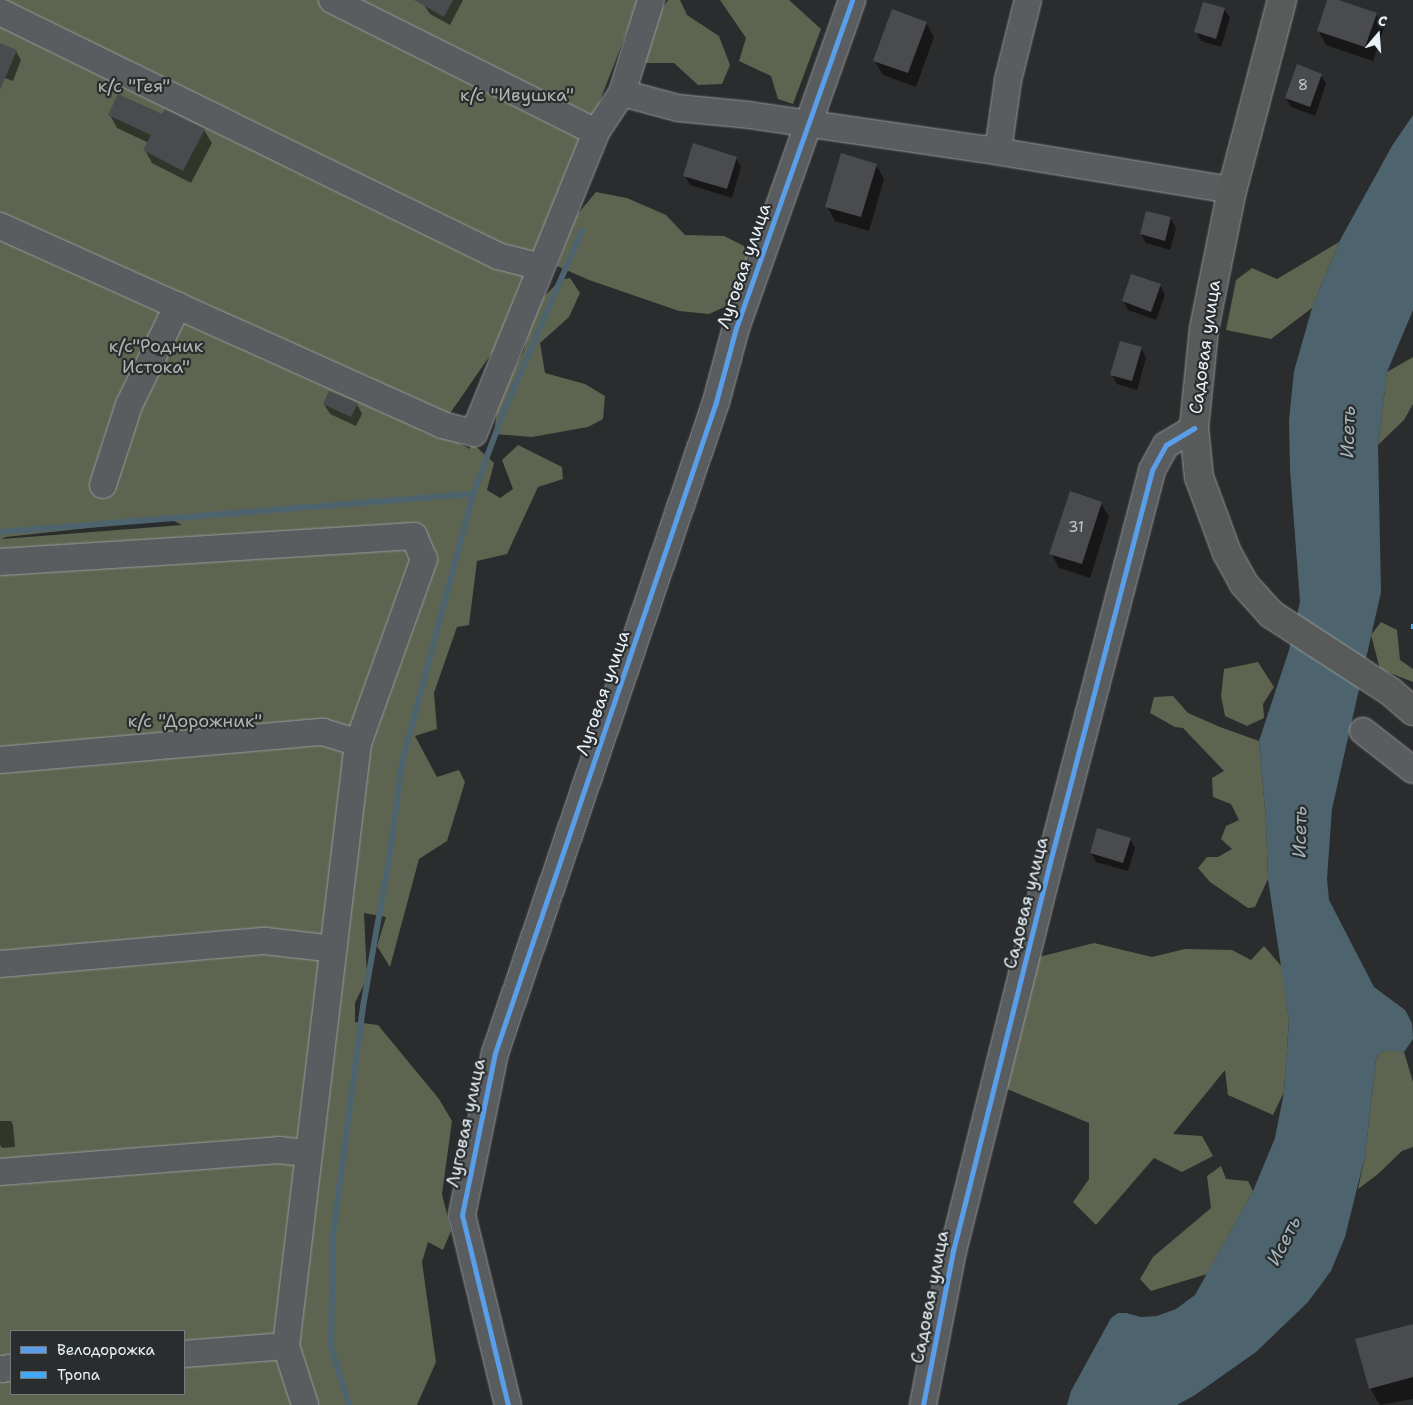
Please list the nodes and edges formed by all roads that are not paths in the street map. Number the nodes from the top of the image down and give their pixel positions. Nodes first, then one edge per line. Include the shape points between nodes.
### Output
1 (332, 0) edge
2 (651, 0) edge
3 (852, 0) edge
4 (1028, 0) edge
5 (1282, 0) edge
6 (0, 12) edge
7 (622, 93) junction
8 (808, 123) junction
9 (596, 132) junction
10 (998, 151) junction
11 (1232, 190) junction
12 (0, 226) edge
13 (540, 267) junction
14 (178, 305) junction
15 (1194, 428) junction
16 (103, 485) dead end
17 (0, 562) edge
18 (1413, 711) edge
19 (1363, 731) dead end
20 (358, 743) junction
21 (0, 760) edge
22 (1413, 770) edge
23 (334, 949) junction
24 (0, 964) edge
25 (309, 1153) junction
26 (0, 1172) edge
27 (286, 1346) junction
28 (185, 1354) edge
29 (305, 1405) edge
30 (508, 1405) edge
31 (923, 1405) edge

1 - 9 street
2 - 7 street
3 - 8 street, Луговая улица
4 - 10 street via 1008,80
5 - 11 main road, Садовая улица
6 - 13 street via 498,256
7 - 8 street via 678,108
7 - 9 street
8 - 10 street
8 - 30 street, Луговая улица via 736,328 713,411 495,1053 462,1215
9 - 13 street
10 - 11 street
11 - 15 main road, Садовая улица via 1204,329
12 - 14 street
13 - 14 street via 474,433 442,425
14 - 16 street via 129,405
15 - 18 main road via 1200,477 1227,553 1244,584 1272,614 1391,692
15 - 31 street, Садовая улица via 1166,445 1152,470 953,1251
17 - 20 street via 414,536 424,559
19 - 22 street
20 - 21 street via 323,732
20 - 23 street
23 - 24 street via 265,941
23 - 25 street
25 - 26 street via 278,1150
25 - 27 street
27 - 28 street
27 - 29 street

